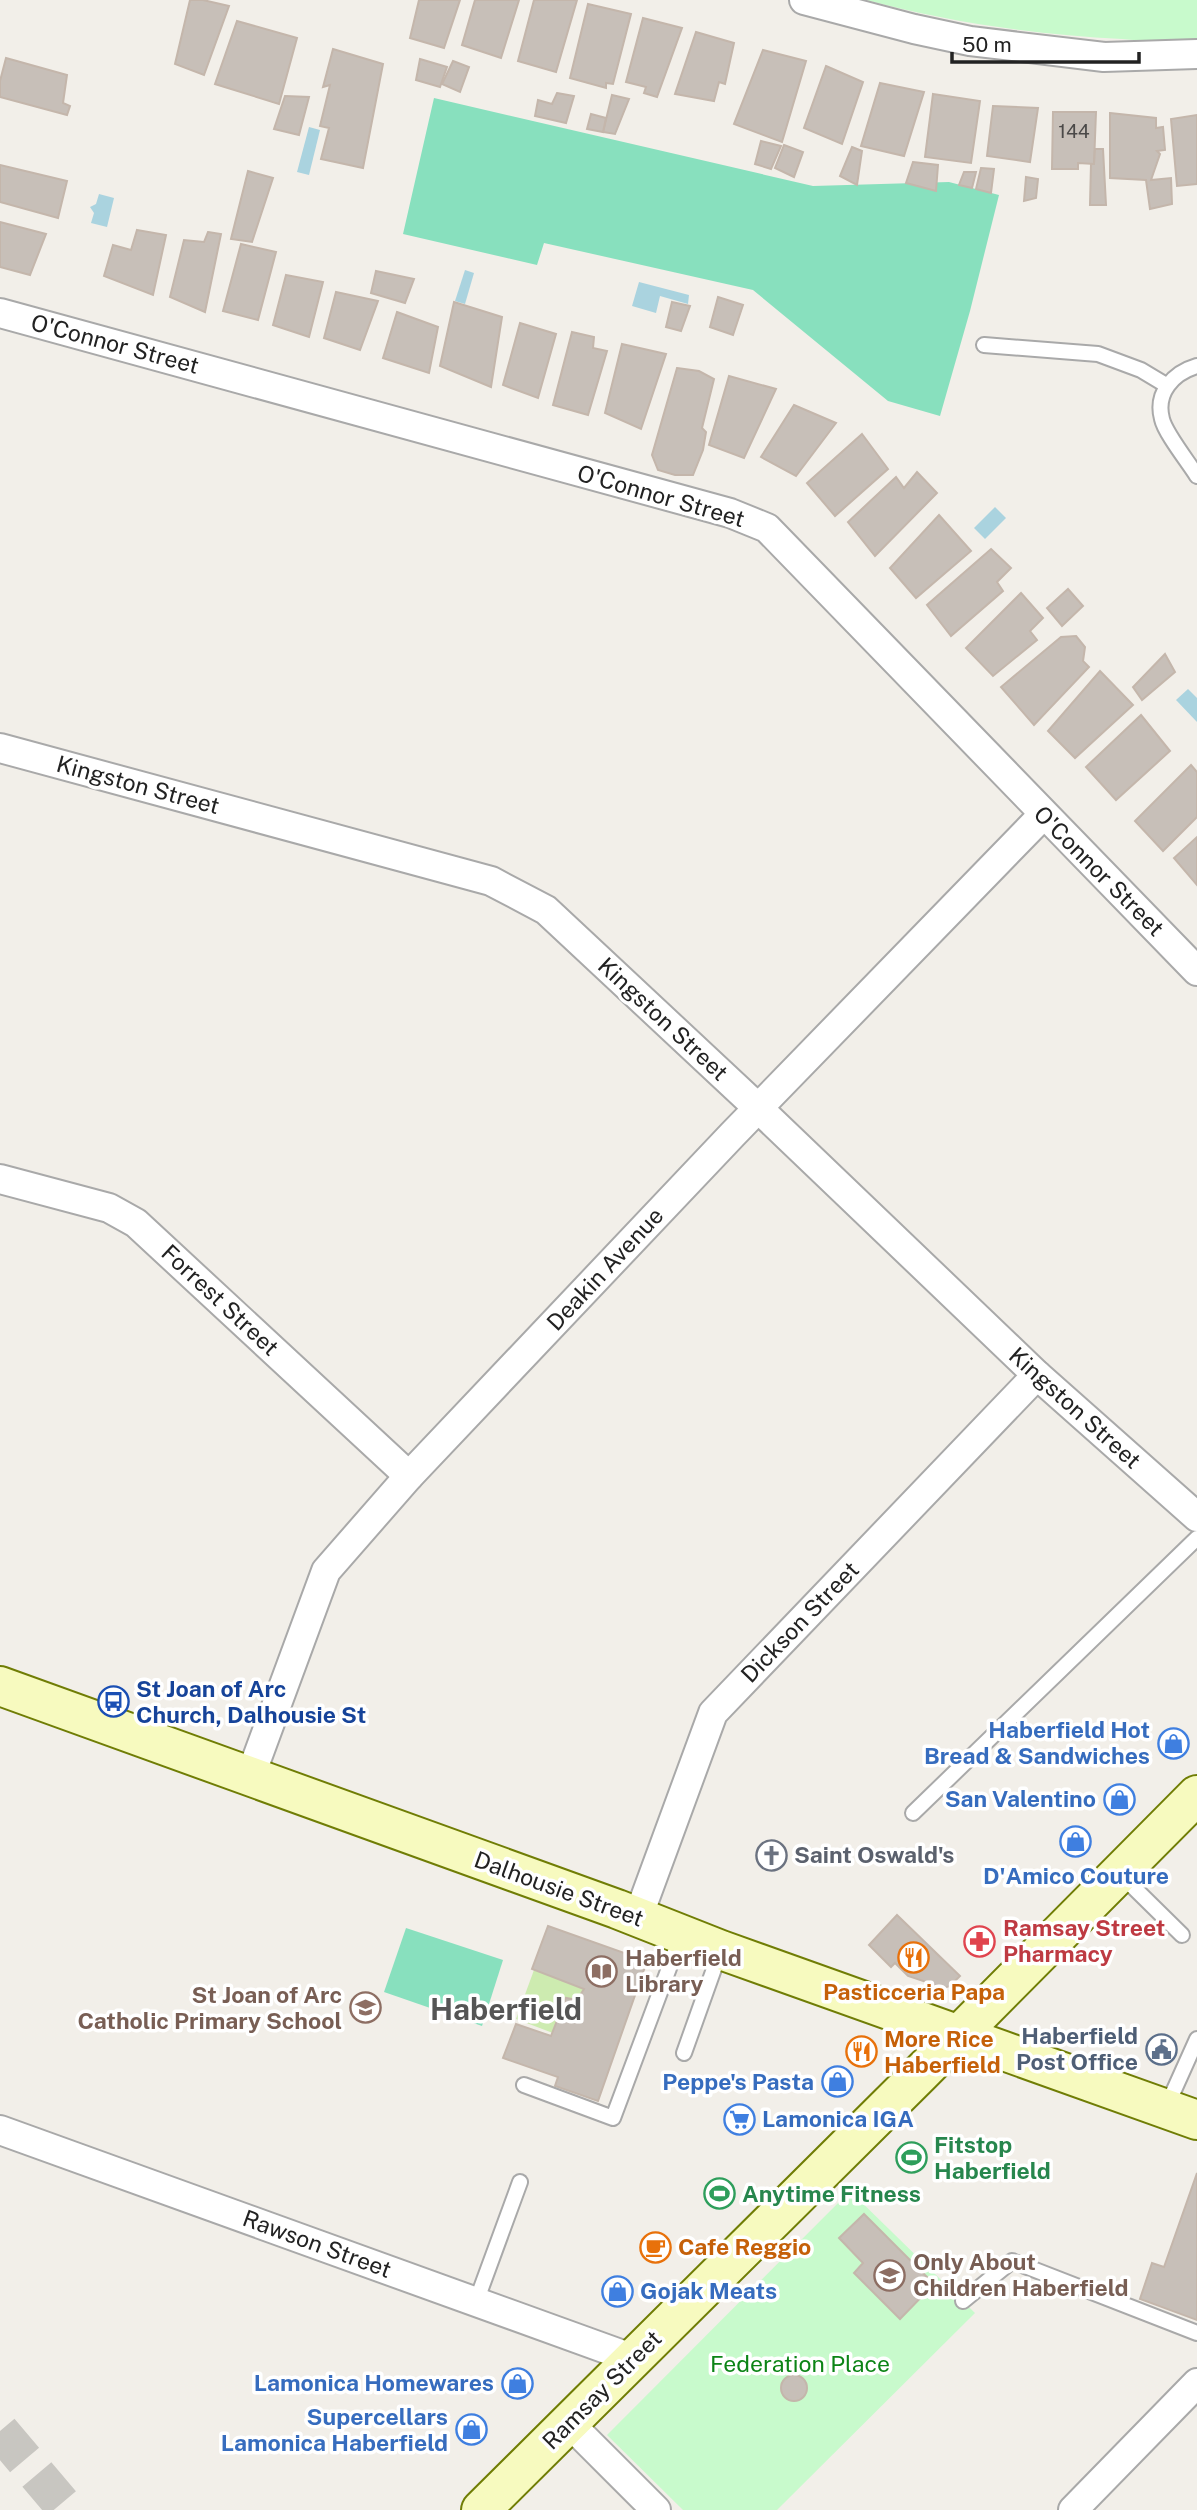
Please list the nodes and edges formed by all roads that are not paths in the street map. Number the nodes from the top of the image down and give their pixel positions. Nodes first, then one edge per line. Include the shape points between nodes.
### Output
1 (804, 0) edge
2 (1197, 54) edge
3 (0, 313) edge
4 (984, 345) dead end
5 (1197, 366) edge
6 (1166, 384) junction
7 (1197, 476) edge
8 (0, 748) edge
9 (1043, 815) junction
10 (1197, 971) edge
11 (758, 1108) junction
12 (0, 1179) edge
13 (1037, 1375) junction
14 (408, 1476) junction
15 (1197, 1517) edge
16 (1197, 1538) edge
17 (0, 1686) edge
18 (250, 1777) junction
19 (1197, 1795) edge
20 (913, 1813) dead end
21 (1119, 1874) junction
22 (638, 1917) junction
23 (681, 1935) junction
24 (1182, 1935) dead end
25 (721, 1950) junction
26 (961, 2034) junction
27 (1197, 2039) edge
28 (684, 2053) dead end
29 (524, 2085) dead end
30 (1181, 2114) edge
31 (0, 2130) edge
32 (520, 2182) dead end
33 (963, 2301) dead end
34 (476, 2302) junction
35 (1197, 2333) edge
36 (634, 2359) junction
37 (1197, 2383) edge
38 (569, 2423) junction
39 (481, 2510) edge
40 (656, 2510) edge
41 (1073, 2510) edge

1 - 2 street via 970,40 1104,57
3 - 9 street, O'Connor Street via 730,513 767,528
4 - 6 lane via 1098,355
5 - 6 lane
6 - 7 lane via 1162,421
8 - 11 street, Kingston Street via 491,881 546,909
9 - 10 street, O'Connor Street
9 - 11 street, Deakin Avenue
11 - 13 street, Kingston Street
11 - 14 street, Deakin Avenue
12 - 14 street, Forrest Street via 109,1208 136,1223
13 - 15 street, Kingston Street
13 - 22 street, Dickson Street via 713,1713
14 - 18 street, Deakin Avenue via 326,1571
16 - 20 lane
17 - 18 street, Dalhousie Street
18 - 22 street, Dalhousie Street
19 - 21 street, Ramsay Street
21 - 24 lane
21 - 26 street, Ramsay Street
22 - 23 street, Dalhousie Street
23 - 25 street, Dalhousie Street
23 - 29 lane via 613,2118
25 - 26 street, Dalhousie Street
25 - 28 lane
26 - 30 street, Dalhousie Street
26 - 36 street, Ramsay Street
27 - 30 lane
31 - 34 street, Rawson Street
32 - 34 lane
33 - 35 lane via 1012,2261
34 - 36 street, Rawson Street
36 - 38 street, Ramsay Street
37 - 41 street
38 - 39 street, Ramsay Street
38 - 40 street

